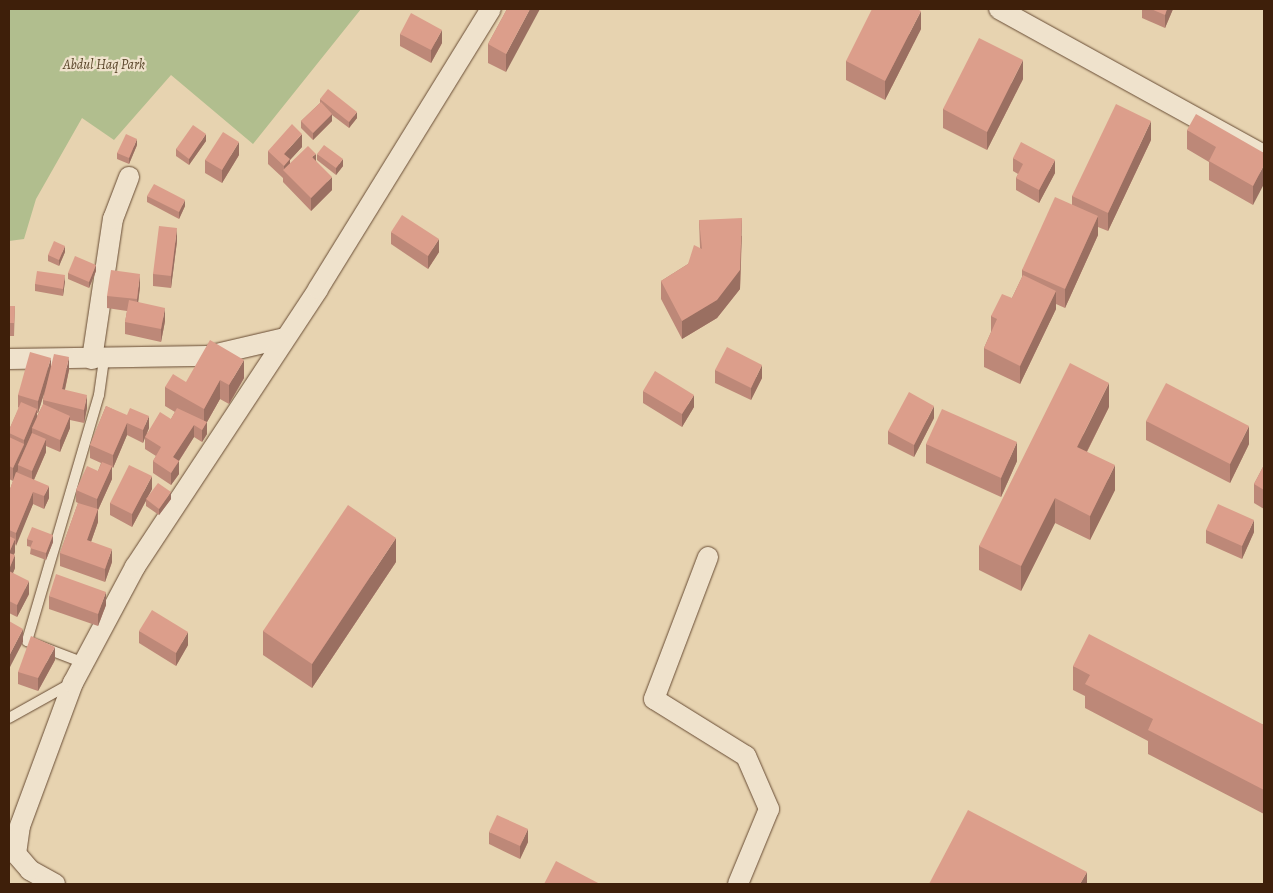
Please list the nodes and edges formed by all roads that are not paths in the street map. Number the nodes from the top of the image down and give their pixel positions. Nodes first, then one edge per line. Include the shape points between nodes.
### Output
1 (491, 9) edge
2 (999, 9) edge
3 (1264, 155) edge
4 (129, 177) dead end
5 (284, 338) junction
6 (9, 359) edge
7 (98, 359) junction
8 (708, 557) dead end
9 (84, 663) junction
10 (73, 683) junction
11 (9, 718) edge
12 (55, 884) edge
13 (738, 884) edge

1 - 5 street
2 - 3 street
4 - 7 street via 113,219
5 - 7 street via 208,356
5 - 9 street via 135,567
6 - 7 street
7 - 9 lane via 99,396 27,641
8 - 13 street via 654,699 746,756 769,809
9 - 10 street
10 - 11 lane
10 - 12 street via 20,826 16,854 30,870

